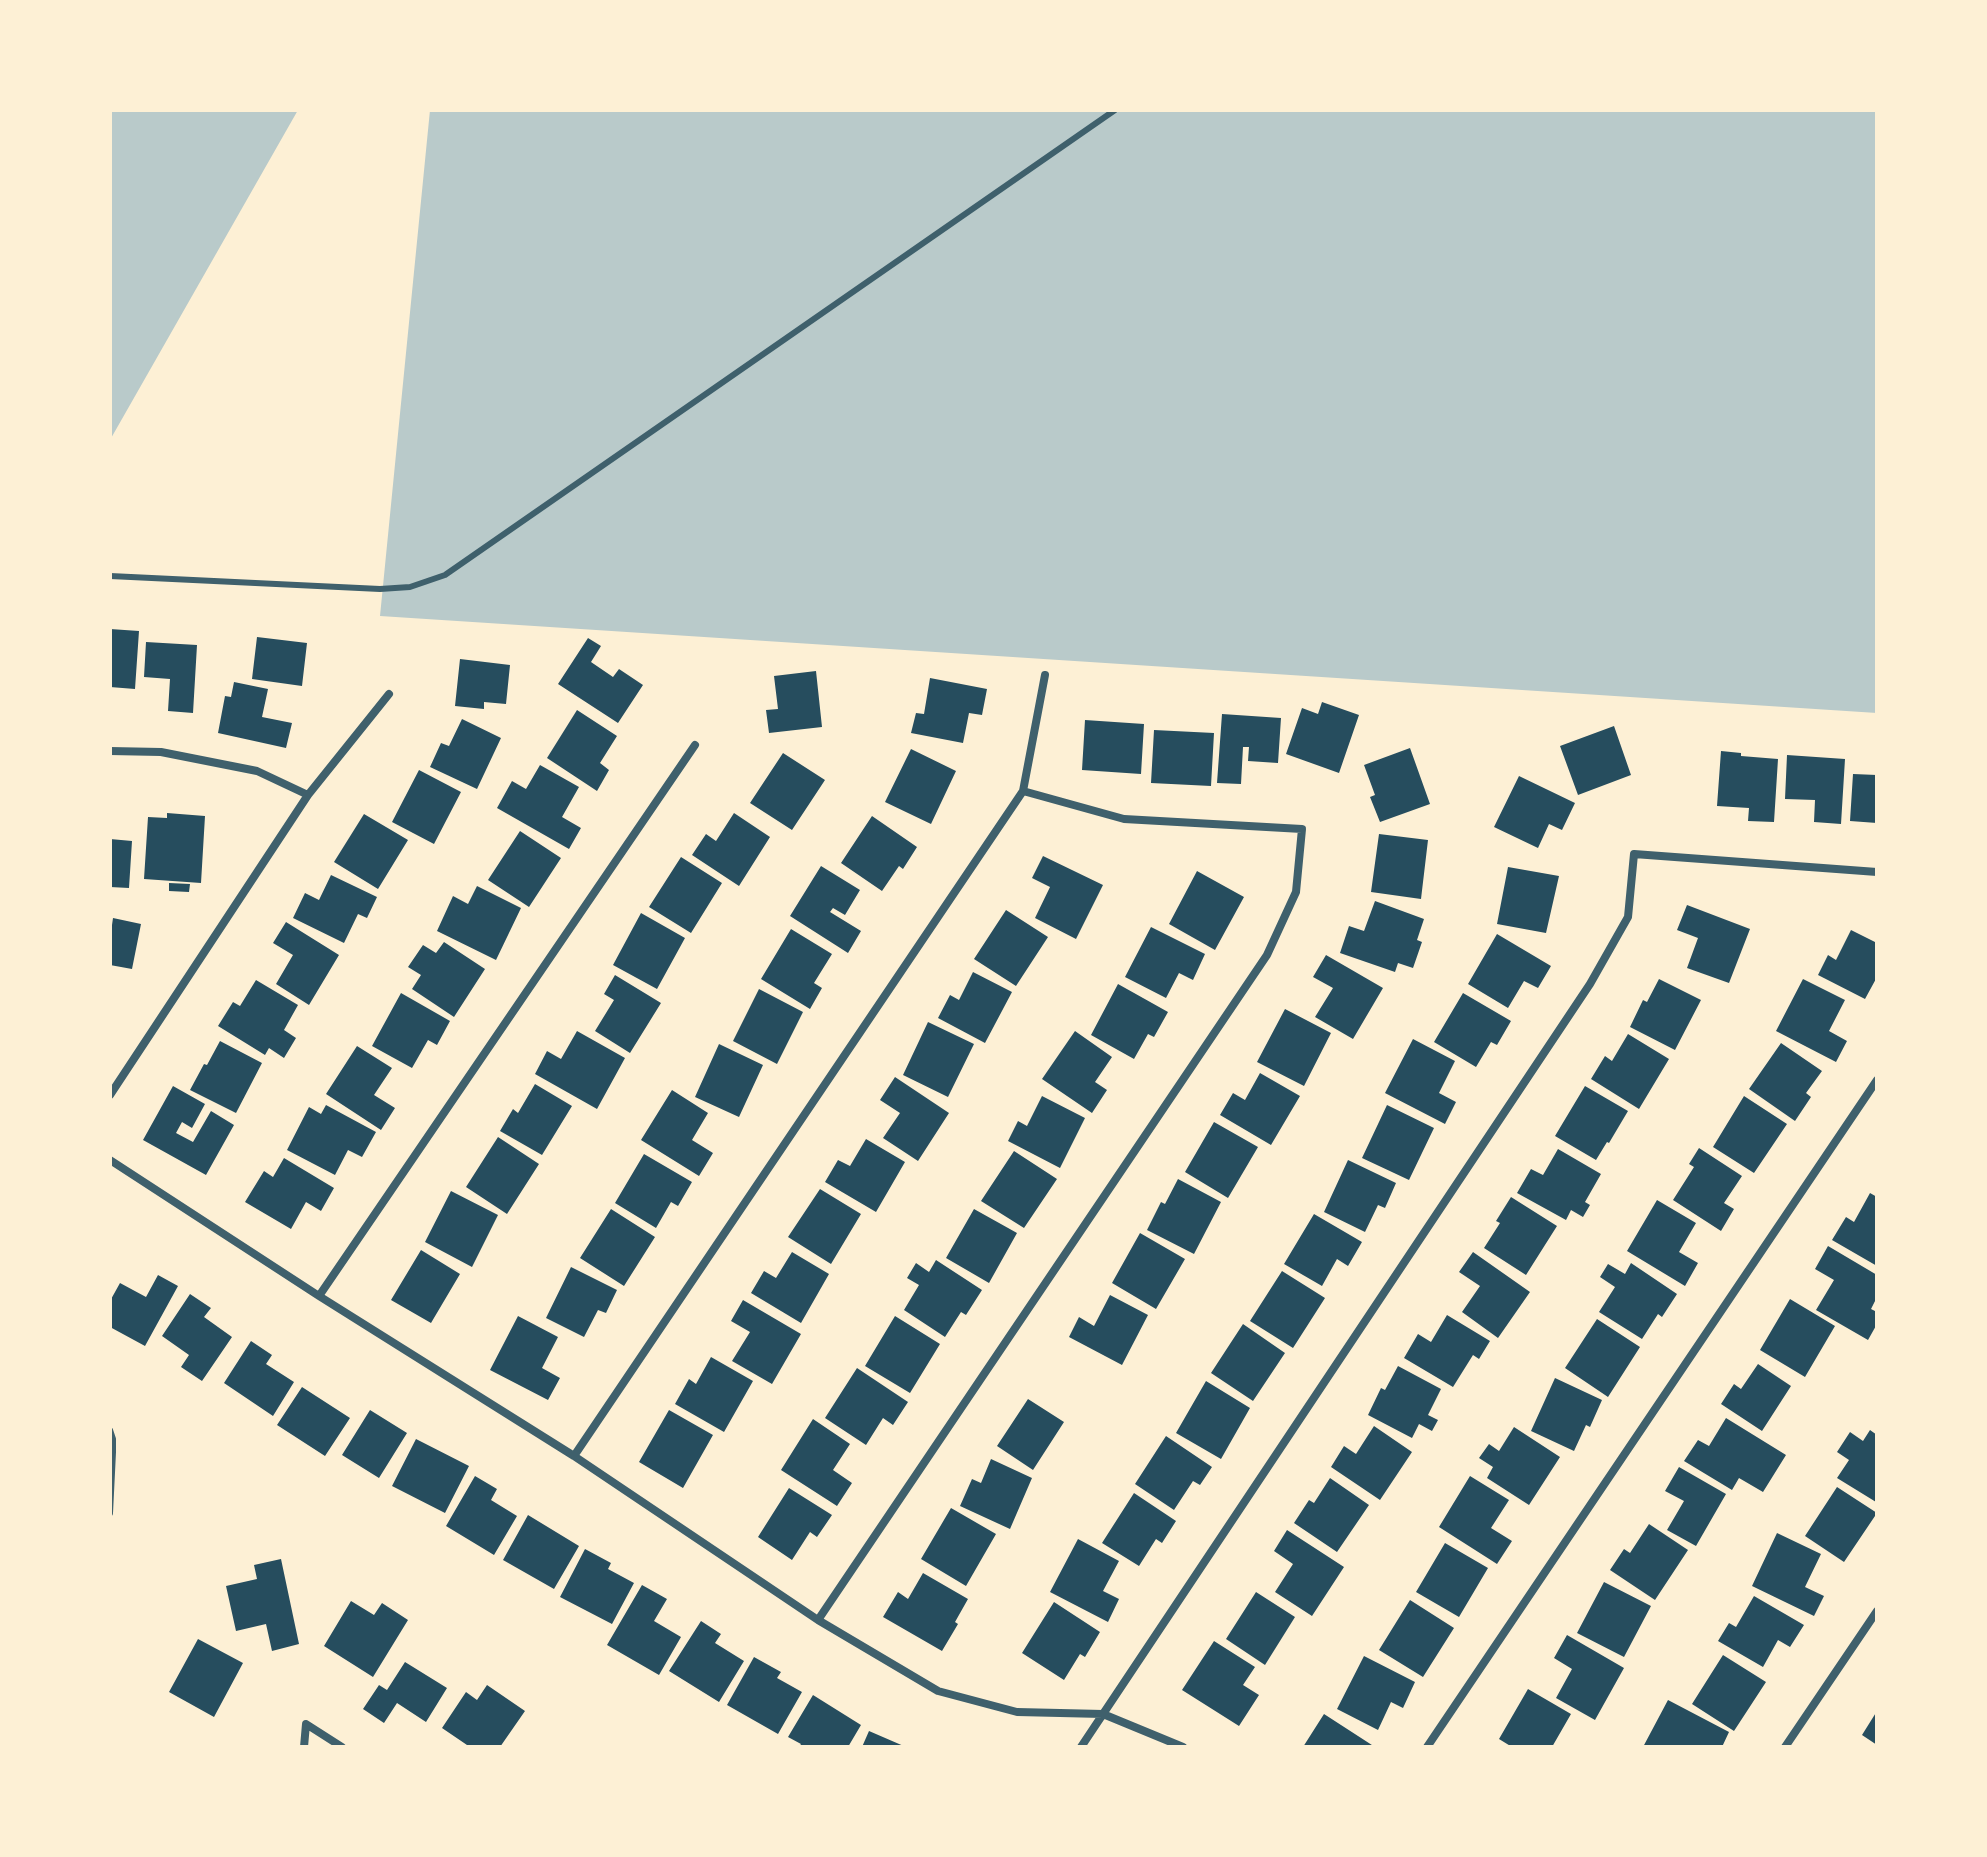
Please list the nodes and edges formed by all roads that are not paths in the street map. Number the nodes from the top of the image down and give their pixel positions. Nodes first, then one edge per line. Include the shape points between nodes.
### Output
1 (1115, 110) edge
2 (110, 576) edge
3 (1045, 675) dead end
4 (389, 694) dead end
5 (695, 745) dead end
6 (110, 751) edge
7 (1023, 791) junction
8 (308, 795) junction
9 (1877, 872) edge
10 (1877, 1080) edge
11 (110, 1095) edge
12 (110, 1160) edge
13 (319, 1296) junction
14 (110, 1430) edge
15 (574, 1456) junction
16 (110, 1513) edge
17 (1877, 1611) edge
18 (818, 1620) junction
19 (1103, 1714) junction
20 (304, 1747) edge
21 (342, 1747) edge
22 (1081, 1747) edge
23 (1183, 1747) edge
24 (1427, 1747) edge
25 (1785, 1747) edge

1 - 2 lane via 445,575 410,587 380,589
3 - 7 street
4 - 8 street
5 - 13 street
6 - 8 street via 161,752 257,771
7 - 15 street
7 - 18 street via 1124,819 1302,829 1296,892 1267,955
8 - 11 street
9 - 19 street via 1634,854 1628,917 1590,984
10 - 24 street
12 - 13 street
13 - 15 street
14 - 16 lane
15 - 18 street
17 - 25 street
18 - 19 street via 938,1691 1017,1712
19 - 22 street
19 - 23 street
20 - 21 street via 306,1724

